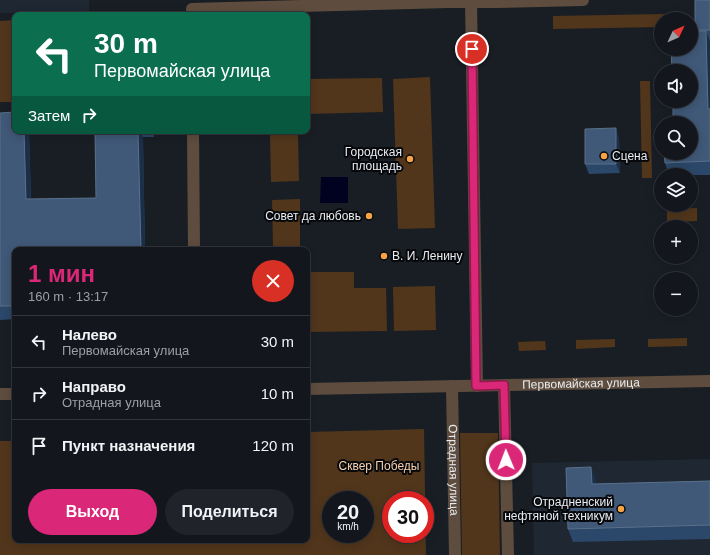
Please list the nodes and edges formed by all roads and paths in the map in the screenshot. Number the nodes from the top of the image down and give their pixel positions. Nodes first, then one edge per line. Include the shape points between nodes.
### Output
1 (583, 0) edge
2 (471, 1) edge
3 (192, 12) edge
4 (193, 134) edge
5 (194, 247) edge
6 (710, 381) edge
7 (504, 385) junction
8 (452, 386) junction
9 (476, 386) junction
10 (310, 389) edge
11 (0, 394) edge
12 (12, 394) edge
13 (455, 555) edge
14 (508, 555) edge

1 - 2 street
2 - 3 street via 192,9
2 - 9 street
4 - 5 street
6 - 7 street, Первомайская улица
7 - 9 street, Первомайская улица
7 - 14 street
8 - 9 street, Первомайская улица
8 - 10 street, Первомайская улица
8 - 13 street, Отрадная улица
11 - 12 street

